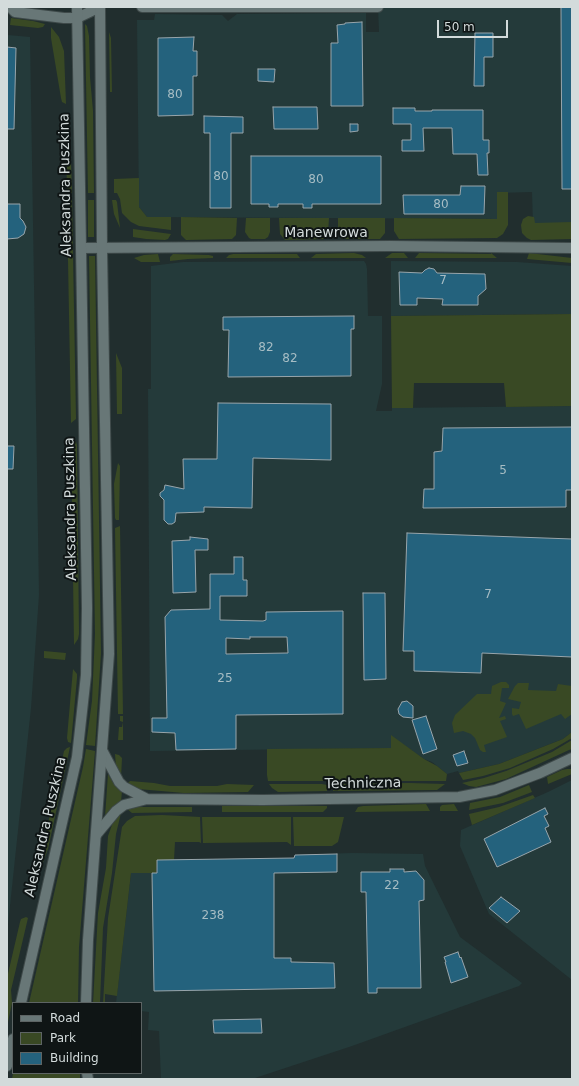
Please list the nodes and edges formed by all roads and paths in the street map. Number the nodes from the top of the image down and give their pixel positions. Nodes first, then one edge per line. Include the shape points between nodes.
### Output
1 (10, 7) edge
2 (77, 7) edge
3 (100, 7) edge
4 (142, 7) edge
5 (298, 7) edge
6 (378, 7) edge
7 (77, 18) junction
8 (81, 248) junction
9 (102, 248) junction
10 (572, 248) edge
11 (102, 750) junction
12 (572, 758) edge
13 (147, 799) junction
14 (96, 836) junction
15 (21, 1002) edge
16 (86, 1002) edge
17 (12, 1044) edge
18 (7, 1066) edge

1 - 7 main road via 15,12
2 - 7 main road, Aleksandra Puszkina
3 - 7 main road
3 - 9 main road
4 - 5 main road
5 - 6 main road
7 - 8 main road, Aleksandra Puszkina
8 - 9 main road, Manewrowa
8 - 15 main road, Aleksandra Puszkina via 86,675 75,766
9 - 10 main road, Manewrowa
9 - 11 main road via 109,646
11 - 13 main road, Techniczna via 119,782
11 - 14 main road
12 - 13 main road, Techniczna via 495,790 459,797
13 - 14 main road, Techniczna via 124,805
14 - 16 main road
17 - 18 main road

